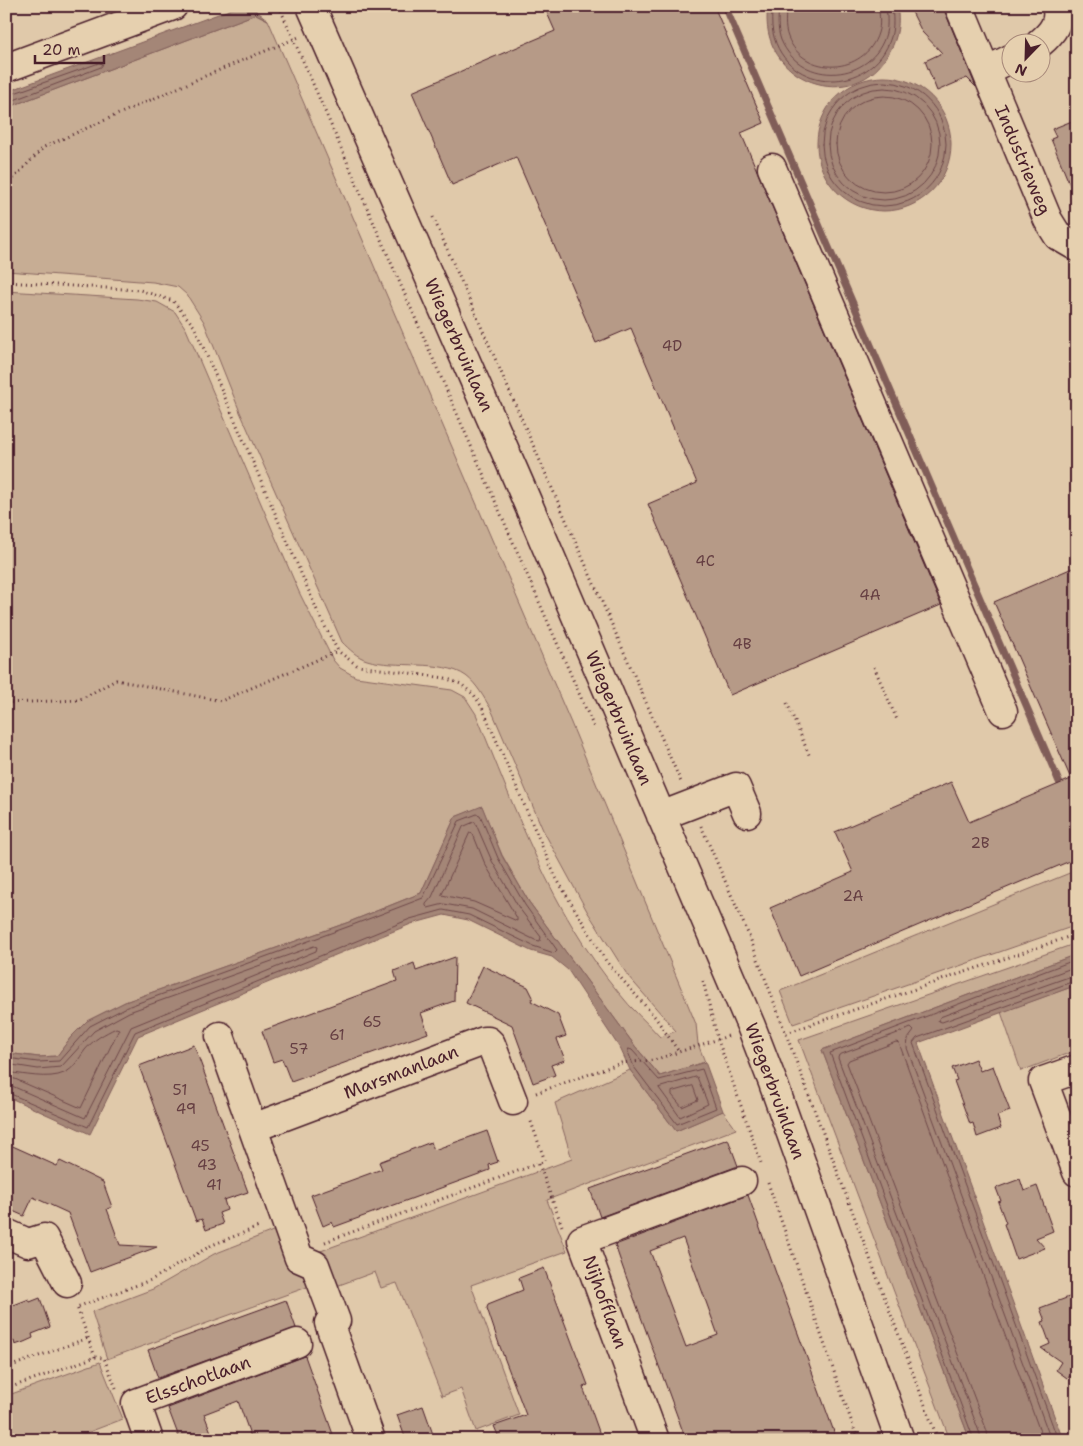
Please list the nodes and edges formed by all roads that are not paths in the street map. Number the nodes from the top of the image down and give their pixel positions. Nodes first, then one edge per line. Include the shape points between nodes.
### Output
1 (173, 6) edge
2 (959, 6) edge
3 (1056, 6) edge
4 (316, 17) edge
5 (1050, 33) edge
6 (1000, 64) edge
7 (6, 68) edge
8 (986, 70) junction
9 (772, 168) dead end
10 (1077, 247) edge
11 (1003, 711) dead end
12 (747, 813) dead end
13 (661, 816) junction
14 (220, 1036) dead end
15 (1077, 1069) edge
16 (525, 1104) road end
17 (253, 1128) junction
18 (1077, 1172) edge
19 (757, 1176) road end
20 (6, 1233) edge
21 (67, 1283) dead end
22 (298, 1344) dead end
23 (150, 1440) edge
24 (371, 1440) edge
25 (655, 1440) edge
26 (900, 1440) edge

1 - 7 street
2 - 8 street, Industrieweg
3 - 5 street via 1058,16
4 - 13 street, Wiegerbruinlaan
6 - 8 street
8 - 10 street, Industrieweg via 1048,220 1058,236
9 - 11 street
12 - 13 street via 736,787
13 - 26 street, Wiegerbruinlaan via 767,1067
14 - 17 street
15 - 18 street via 1043,1082
16 - 17 street, Marsmanlaan via 491,1044 484,1041
17 - 24 street via 298,1258 315,1265 336,1321 329,1323
19 - 25 street, Nijhofflaan via 582,1240
20 - 21 street via 28,1243 44,1238
22 - 23 street, Elsschotlaan via 136,1403

